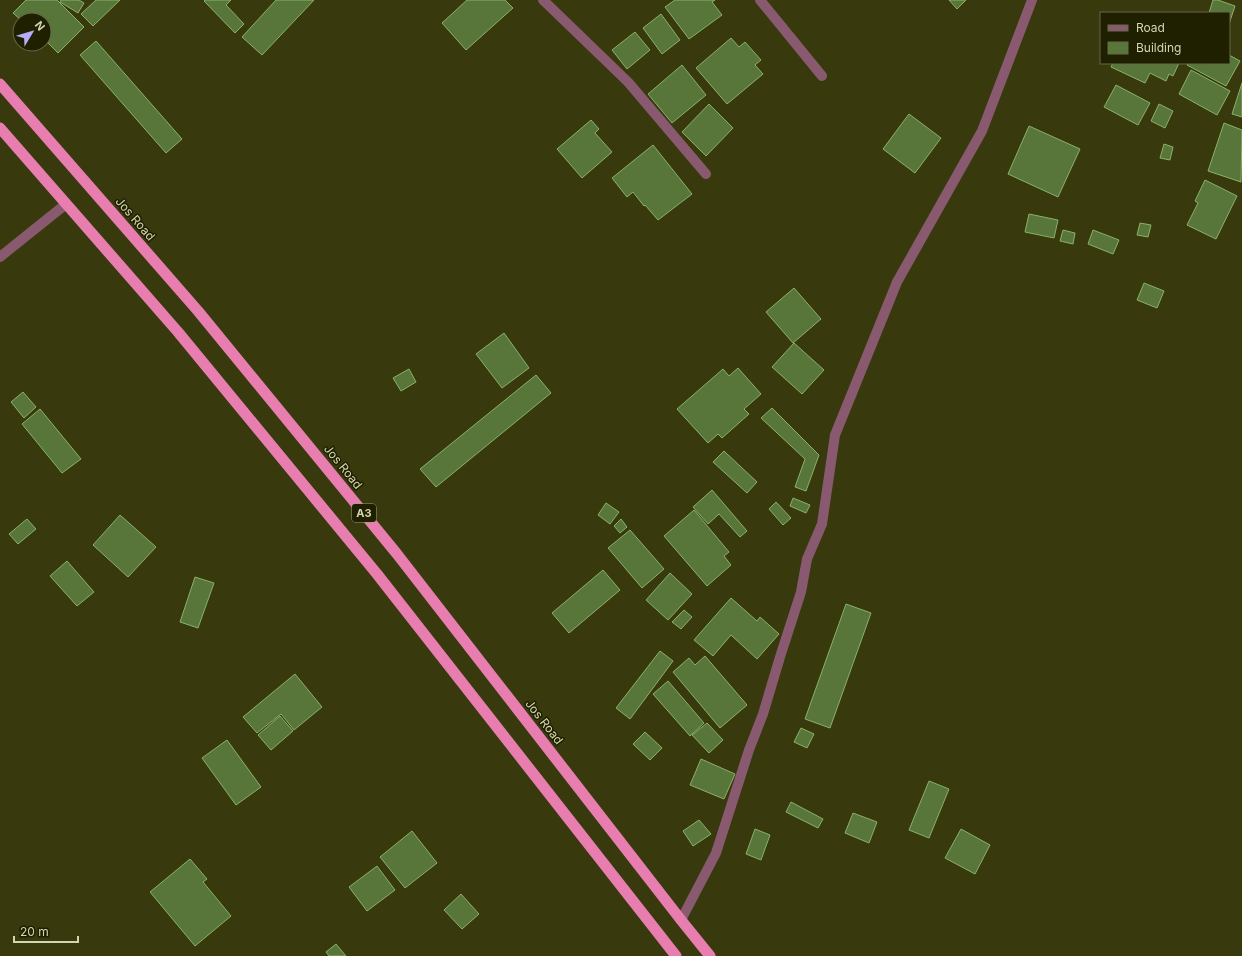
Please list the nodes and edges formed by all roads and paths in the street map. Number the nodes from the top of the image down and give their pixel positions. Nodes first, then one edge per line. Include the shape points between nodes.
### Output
1 (543, 0) edge
2 (760, 0) edge
3 (1032, 0) edge
4 (822, 76) dead end
5 (0, 84) edge
6 (0, 128) edge
7 (706, 174) dead end
8 (66, 204) junction
9 (0, 257) edge
10 (681, 920) junction
11 (676, 956) edge
12 (710, 956) edge

1 - 7 street via 628,82
2 - 4 street
3 - 10 street via 982,131 897,282 835,435 822,524 807,559 801,592 763,714 716,853
5 - 10 highway, Jos Road / A3 via 198,311 397,554
6 - 8 highway, A3
8 - 9 street
8 - 11 highway, A3 via 178,332 377,574
10 - 12 highway, Jos Road / A3

